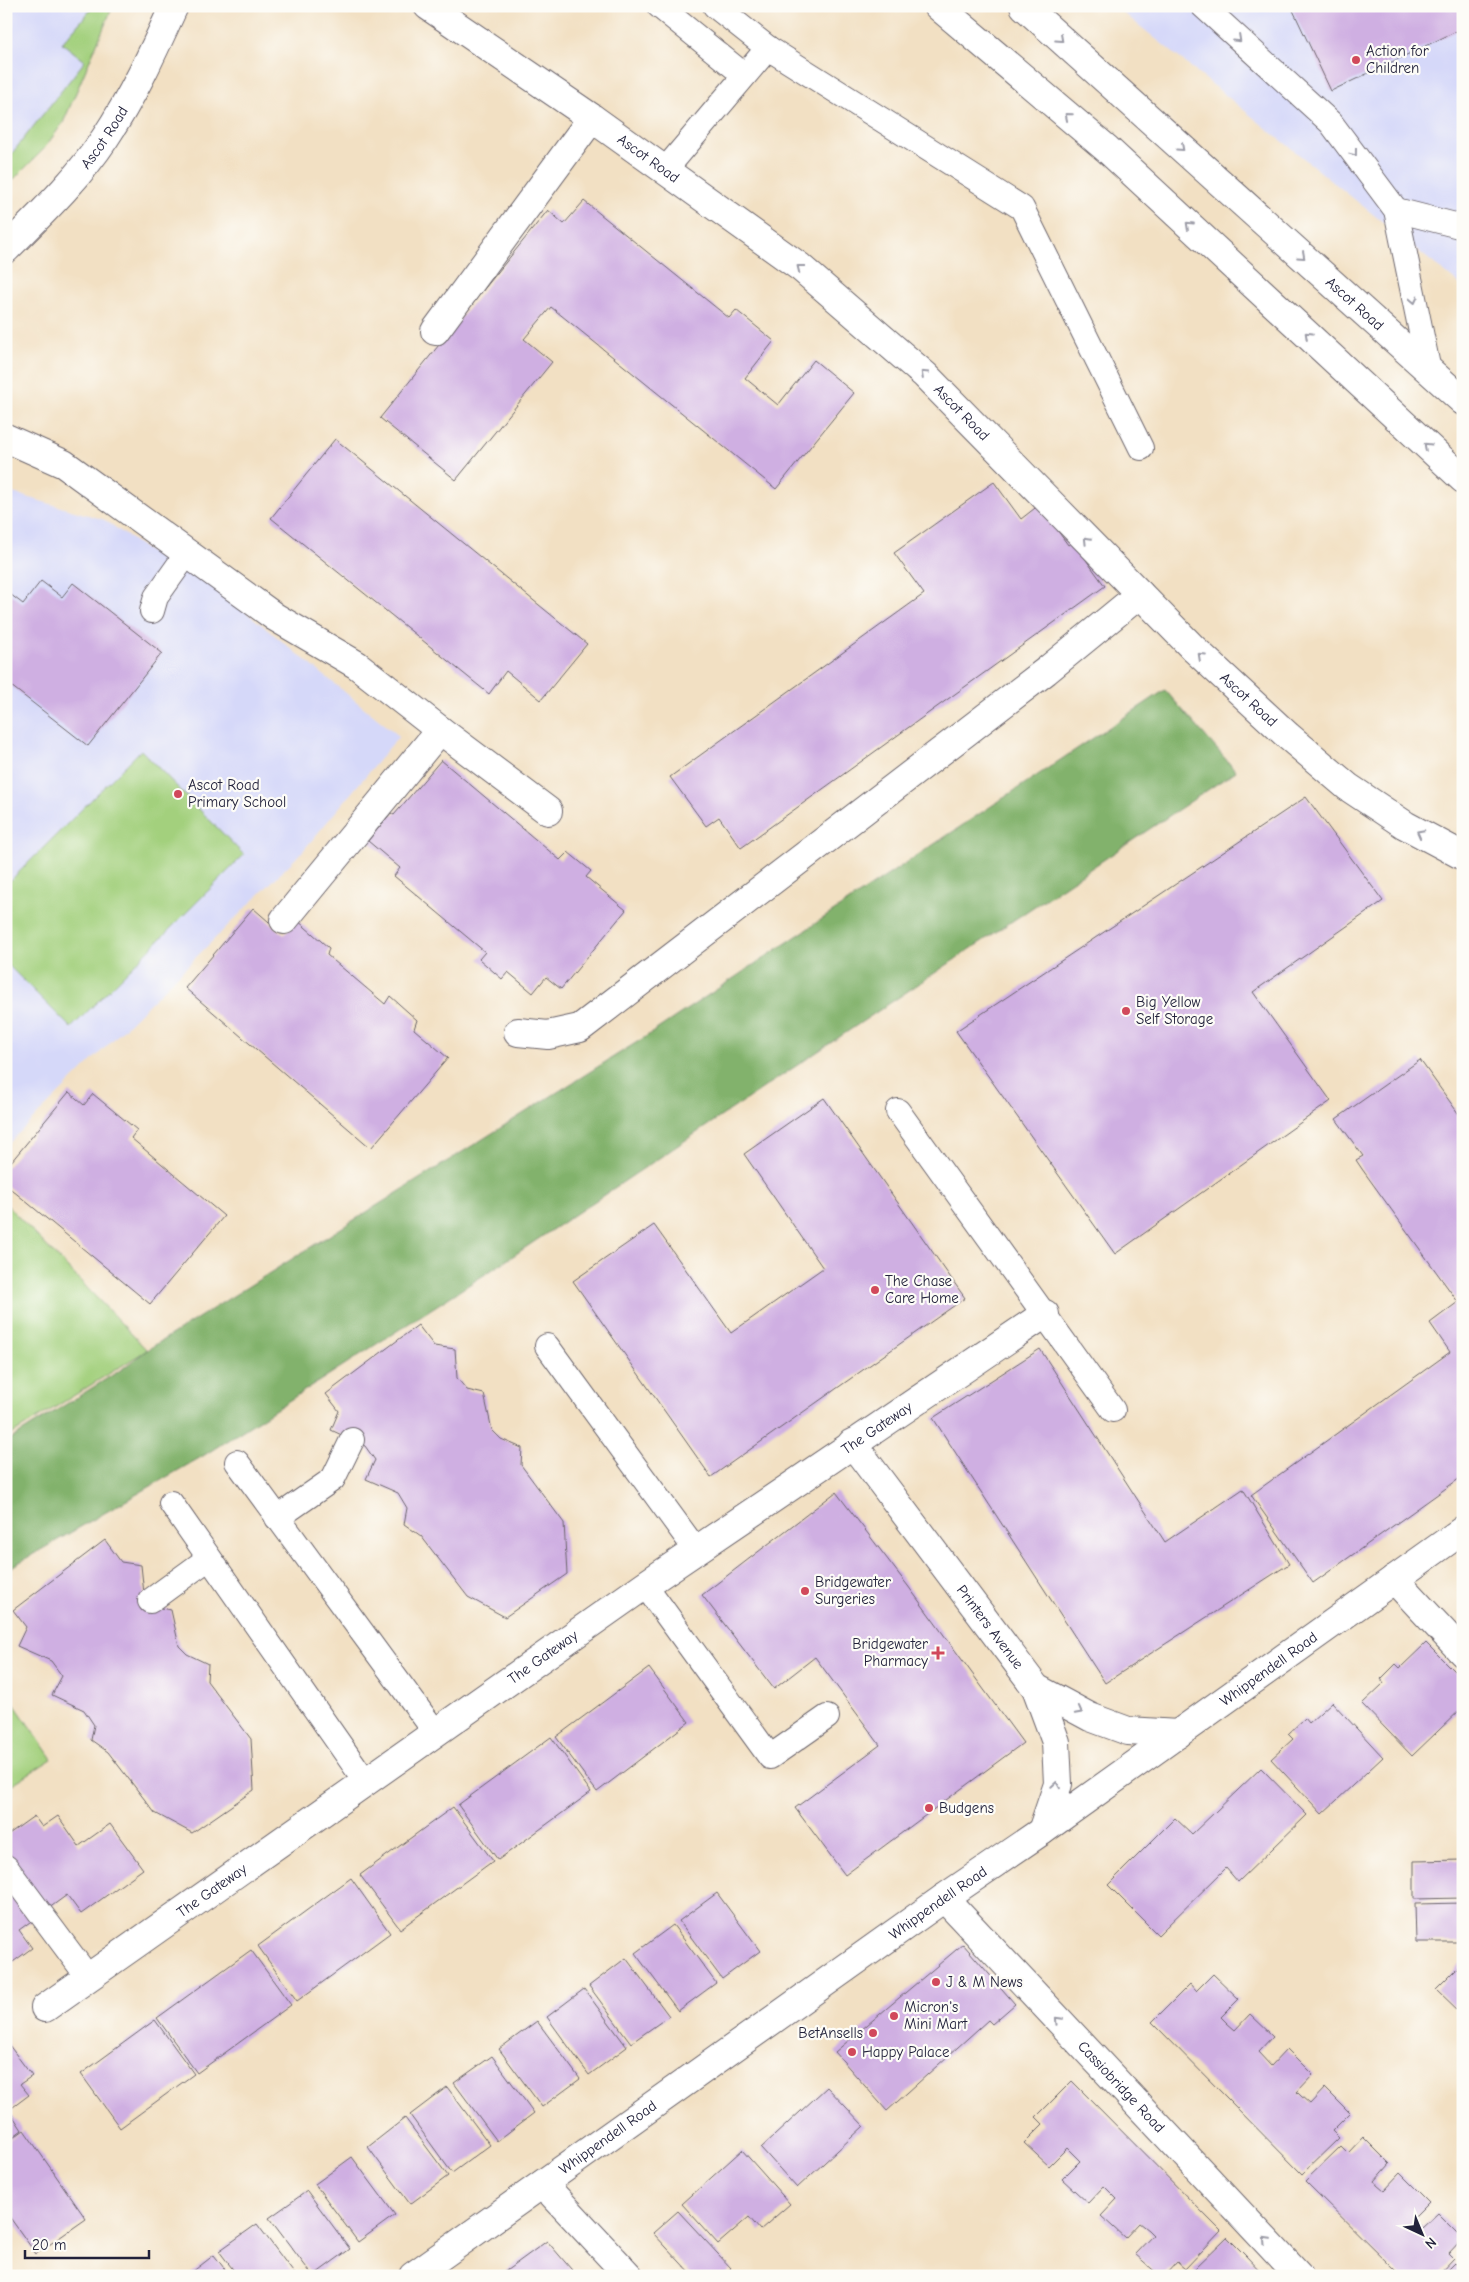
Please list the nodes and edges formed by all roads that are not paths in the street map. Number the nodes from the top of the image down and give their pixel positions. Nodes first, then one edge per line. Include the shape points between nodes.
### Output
1 (174, 6) edge
2 (428, 6) edge
3 (659, 6) edge
4 (715, 6) edge
5 (938, 6) edge
6 (1024, 6) edge
7 (1202, 6) edge
8 (768, 48) junction
9 (744, 75) junction
10 (592, 118) junction
11 (664, 170) junction
12 (1396, 210) junction
13 (1463, 227) edge
14 (6, 249) edge
15 (435, 331) dead end
16 (1429, 371) junction
17 (1463, 402) edge
18 (6, 438) edge
19 (1141, 448) dead end
20 (1463, 479) edge
21 (188, 552) junction
22 (1140, 594) junction
23 (152, 611) dead end
24 (440, 730) junction
25 (548, 811) dead end
26 (1463, 856) edge
27 (284, 920) dead end
28 (518, 1032) dead end
29 (898, 1111) dead end
30 (1045, 1314) junction
31 (548, 1346) dead end
32 (1113, 1410) dead end
33 (352, 1440) dead end
34 (852, 1443) junction
35 (237, 1462) dead end
36 (171, 1503) dead end
37 (277, 1518) junction
38 (1463, 1530) edge
39 (696, 1550) junction
40 (209, 1558) junction
41 (1394, 1579) junction
42 (645, 1585) junction
43 (150, 1601) dead end
44 (1463, 1654) edge
45 (1036, 1688) junction
46 (827, 1717) dead end
47 (436, 1733) junction
48 (1178, 1734) junction
49 (366, 1782) junction
50 (1042, 1831) junction
51 (6, 1867) edge
52 (944, 1898) junction
53 (88, 1978) junction
54 (45, 2008) dead end
55 (543, 2184) junction
56 (413, 2276) edge
57 (629, 2276) edge
58 (1299, 2276) edge

1 - 14 street, Ascot Road via 137,86 104,140 61,193
2 - 10 street, Ascot Road
3 - 9 lane
4 - 8 lane
20 -> 5 street via 1107,149
6 -> 16 street, Ascot Road
7 -> 12 lane via 1331,123
8 - 9 lane
8 - 19 lane via 1022,208
9 - 11 lane
10 - 11 street, Ascot Road
10 - 15 street
22 -> 11 street, Ascot Road via 925,375 800,267
12 - 13 lane
12 -> 16 lane
16 - 17 street, Ascot Road
18 - 21 street via 64,464
21 - 23 lane via 156,596
21 - 24 street via 275,618 357,665
26 -> 22 street, Ascot Road via 1406,825 1348,787 1280,730
22 - 28 street via 1046,671 580,1028 548,1036
24 - 25 street
24 - 27 street
29 - 30 lane
30 - 32 lane
30 - 34 street, The Gateway
31 - 39 lane
33 - 37 lane via 333,1479
34 - 39 street, The Gateway
34 - 45 street, Printers Avenue
35 - 37 lane
36 - 40 lane
37 - 47 lane
38 - 41 street, Whippendell Road
39 - 42 street, The Gateway
40 - 43 lane
40 - 49 lane
41 - 44 street
41 - 48 street, Whippendell Road
42 - 46 lane via 770,1757
42 - 47 street, The Gateway
45 -> 48 street, Printers Avenue via 1090,1717 1128,1731
50 -> 45 street via 1058,1784 1056,1742
47 - 49 street, The Gateway
48 - 50 street, Whippendell Road
49 - 53 street, The Gateway
50 - 52 street, Whippendell Road
51 - 53 lane
52 - 55 street, Whippendell Road
58 -> 52 street, Cassiobridge Road
53 - 54 street, The Gateway
55 - 56 street, Whippendell Road
55 - 57 street

